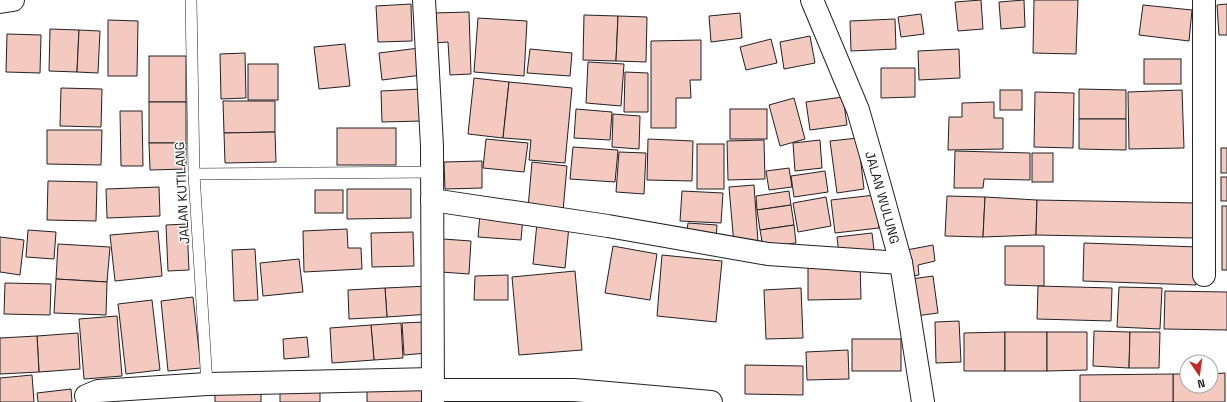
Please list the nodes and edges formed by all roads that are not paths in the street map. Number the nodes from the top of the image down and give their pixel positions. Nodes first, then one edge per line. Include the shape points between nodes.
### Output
1 (14, 0) edge
2 (191, 0) edge
3 (424, 0) edge
4 (812, 0) edge
5 (1204, 0) edge
6 (0, 2) edge
7 (432, 172) junction
8 (194, 174) junction
9 (432, 200) junction
10 (901, 263) junction
11 (1204, 275) dead end
12 (207, 384) junction
13 (433, 390) edge
14 (84, 399) edge
15 (711, 402) edge
16 (924, 402) edge

1 - 6 street
2 - 8 lane, JALAN KUTILANG
3 - 7 street
4 - 10 street, JALAN WULUNG via 858,110
5 - 11 street
7 - 8 lane
7 - 9 street
8 - 12 lane, JALAN KUTILANG
9 - 10 street via 615,227 768,254
9 - 13 street
10 - 16 street, JALAN WULUNG
12 - 13 street
12 - 14 street via 98,391
13 - 15 street via 574,390

